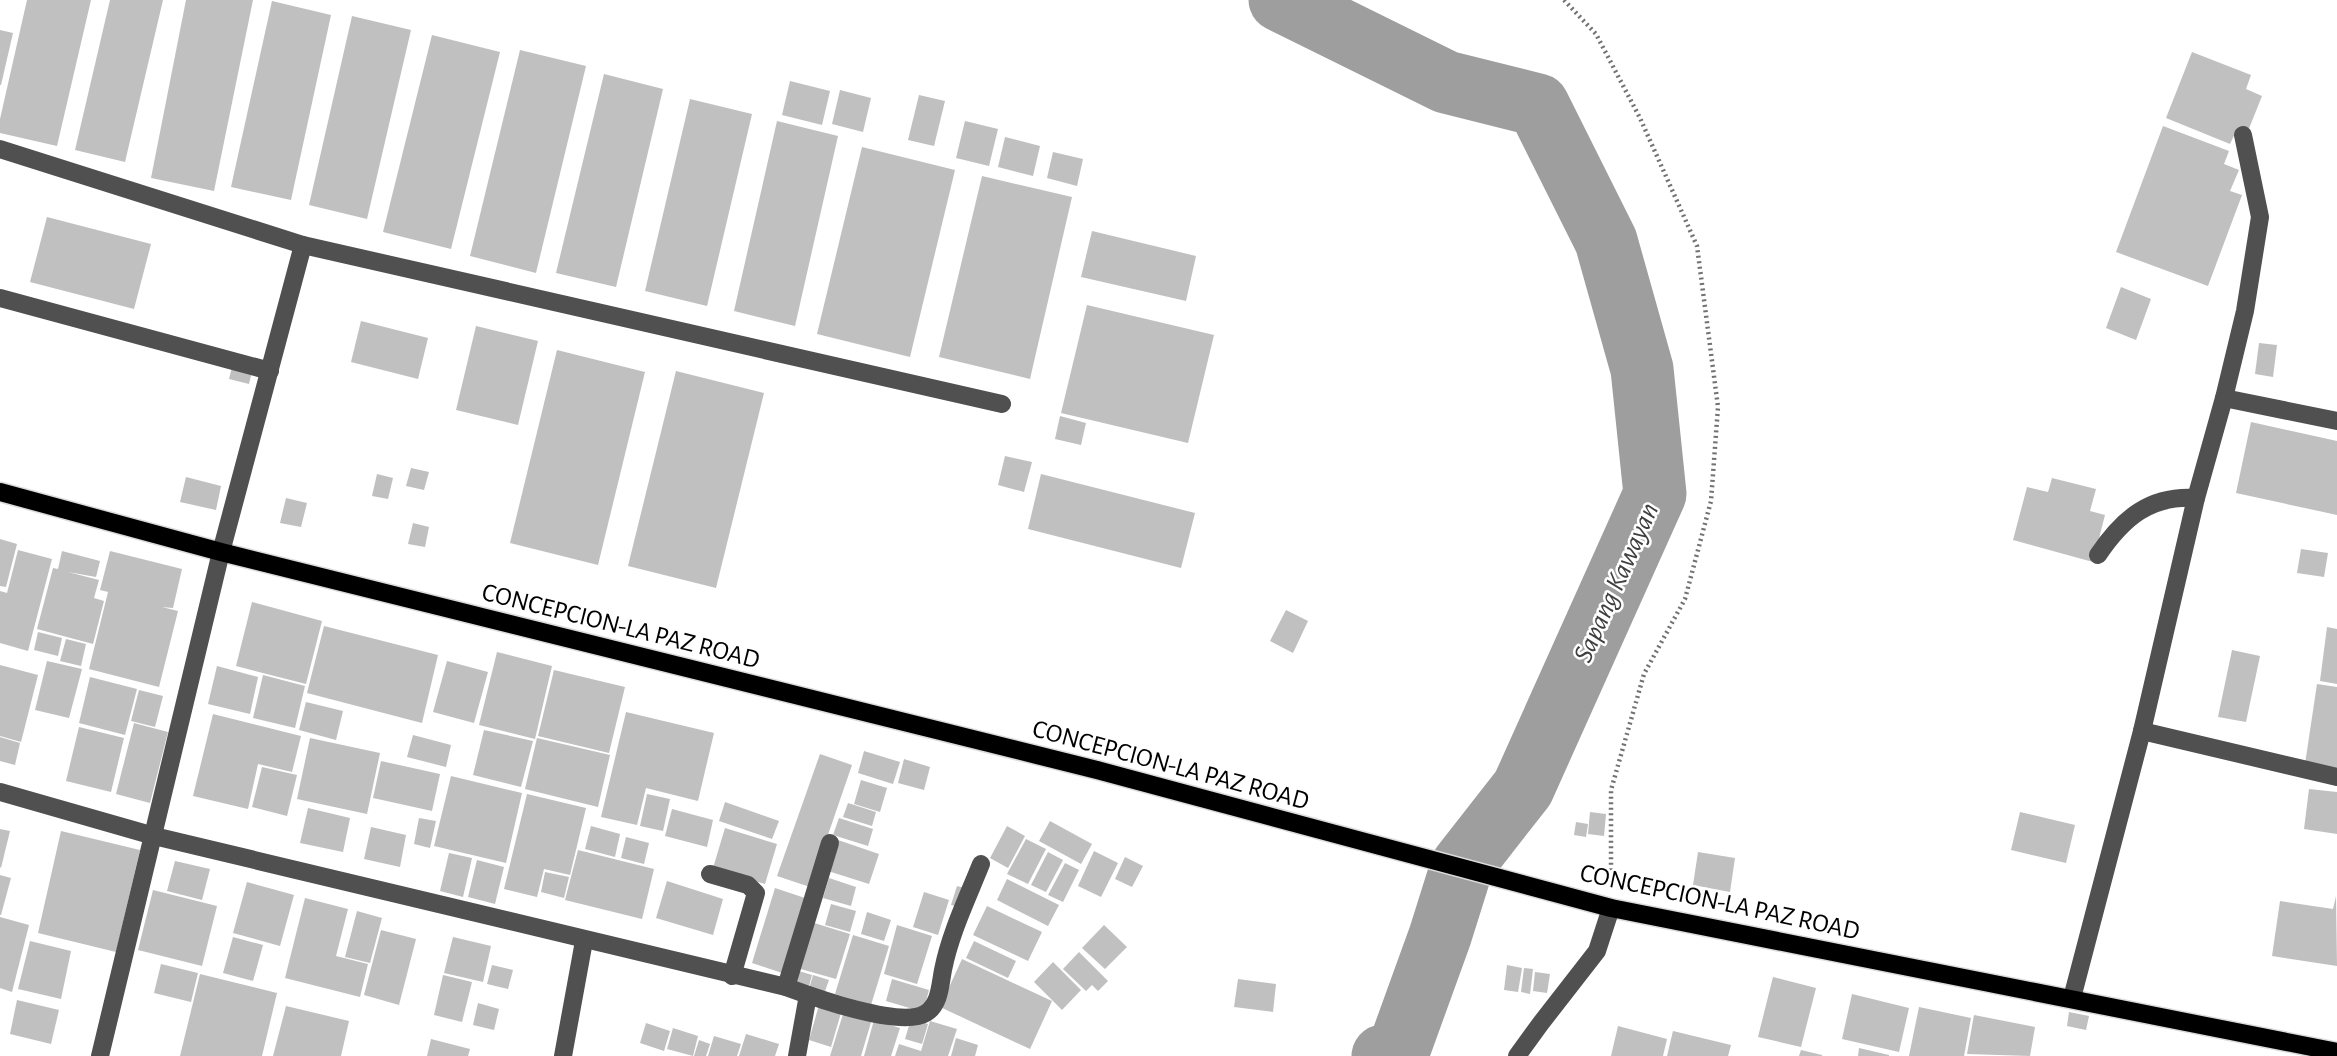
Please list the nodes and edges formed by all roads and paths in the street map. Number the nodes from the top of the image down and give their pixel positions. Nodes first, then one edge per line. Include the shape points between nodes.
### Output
1 (1564, 0) edge
2 (2243, 135) dead end
3 (0, 149) edge
4 (303, 245) junction
5 (0, 298) edge
6 (270, 371) junction
7 (2224, 398) junction
8 (1002, 404) dead end
9 (2337, 421) edge
10 (0, 492) edge
11 (2196, 498) junction
12 (221, 552) junction
13 (2098, 555) dead end
14 (2142, 731) junction
15 (2337, 777) edge
16 (0, 792) edge
17 (154, 836) junction
18 (830, 843) dead end
19 (981, 864) dead end
20 (710, 874) dead end
21 (1611, 908) junction
22 (584, 940) junction
23 (733, 976) junction
24 (786, 987) junction
25 (808, 995) junction
26 (2072, 998) junction
27 (2337, 1052) edge
28 (100, 1056) edge
29 (563, 1056) edge
30 (797, 1056) edge
31 (1517, 1056) edge

1 - 21 path via 1596,34 1640,118 1697,246 1718,407 1711,501 1685,599 1644,674 1611,790
2 - 7 street via 2260,217 2245,311
3 - 4 street
4 - 6 street
4 - 8 street
5 - 6 street
6 - 12 street
7 - 9 street
7 - 11 street
10 - 12 main road, CONCEPCION-LA PAZ ROAD
11 - 13 street via 2157,501 2127,519
11 - 14 street
12 - 17 street
12 - 21 main road, CONCEPCION-LA PAZ ROAD via 1097,771
14 - 15 street
14 - 26 street
16 - 17 street
17 - 22 street
17 - 28 street
18 - 24 street
19 - 25 street via 946,956 936,1002 926,1013 912,1018 873,1014
20 - 23 street via 748,884 756,893
21 - 26 main road, CONCEPCION-LA PAZ ROAD
21 - 31 street via 1597,951
22 - 23 street
22 - 29 street
23 - 24 street
24 - 25 street
25 - 30 street
26 - 27 main road, CONCEPCION-LA PAZ ROAD

